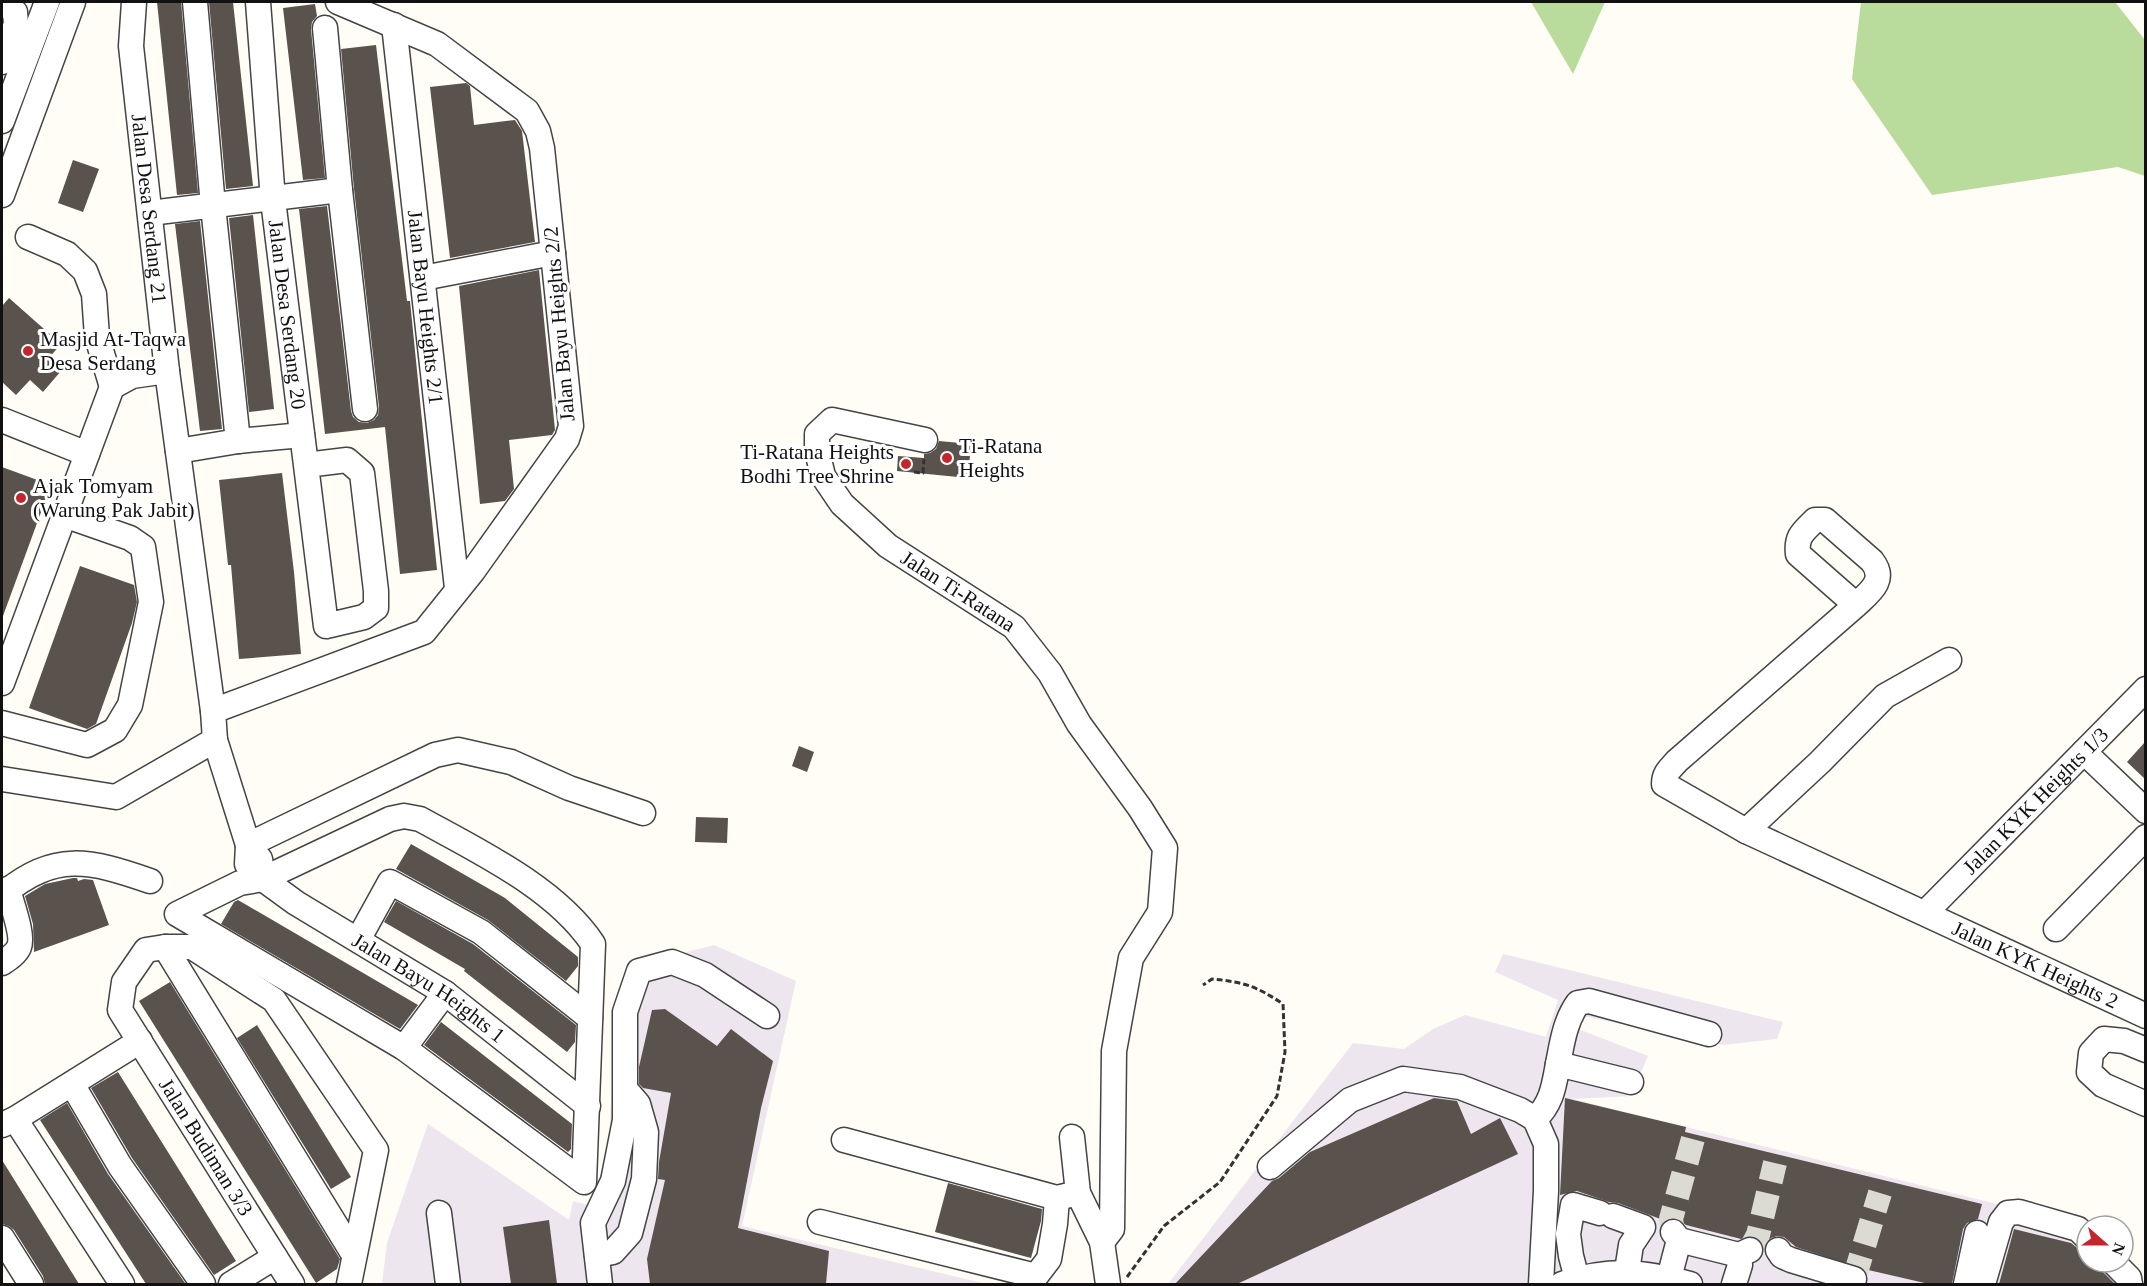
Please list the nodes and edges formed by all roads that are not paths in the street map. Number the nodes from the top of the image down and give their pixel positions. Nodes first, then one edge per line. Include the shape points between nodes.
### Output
1 (3, 2) edge
2 (47, 2) edge
3 (73, 2) edge
4 (134, 2) edge
5 (195, 2) edge
6 (258, 2) edge
7 (338, 2) edge
8 (394, 25) junction
9 (325, 28) dead end
10 (2, 62) edge
11 (2, 121) edge
12 (340, 190) junction
13 (2, 195) edge
14 (273, 200) junction
15 (213, 206) junction
16 (150, 213) junction
17 (28, 237) dead end
18 (553, 253) junction
19 (423, 278) junction
20 (167, 371) junction
21 (112, 387) junction
22 (365, 409) dead end
23 (2, 420) edge
24 (302, 435) junction
25 (925, 440) dead end
26 (238, 441) junction
27 (178, 451) junction
28 (87, 454) junction
29 (306, 465) junction
30 (64, 515) junction
31 (458, 588) junction
32 (1856, 605) dead end
33 (1949, 660) dead end
34 (2, 683) edge
35 (2145, 688) edge
36 (213, 711) junction
37 (2, 723) edge
38 (215, 740) junction
39 (2084, 752) junction
40 (2, 779) edge
41 (2145, 811) edge
42 (643, 813) dead end
43 (1746, 831) junction
44 (2145, 837) edge
45 (248, 845) junction
46 (262, 879) junction
47 (150, 881) dead end
48 (5, 892) edge
49 (1926, 912) junction
50 (2056, 929) dead end
51 (358, 940) junction
52 (165, 947) junction
53 (2, 963) edge
54 (445, 993) junction
55 (767, 1016) dead end
56 (2145, 1016) edge
57 (590, 1018) junction
58 (1709, 1034) dead end
59 (140, 1041) junction
60 (404, 1048) junction
61 (2145, 1050) edge
62 (1558, 1064) junction
63 (1631, 1082) dead end
64 (72, 1084) junction
65 (624, 1088) junction
66 (2145, 1104) edge
67 (588, 1106) junction
68 (1535, 1119) junction
69 (8, 1122) edge
70 (1072, 1137) dead end
71 (844, 1140) dead end
72 (1270, 1167) dead end
73 (1067, 1195) junction
74 (439, 1213) dead end
75 (820, 1222) dead end
76 (2075, 1228) edge
77 (1977, 1233) dead end
78 (2, 1238) edge
79 (1102, 1242) junction
80 (1778, 1250) dead end
81 (597, 1255) junction
82 (354, 1256) junction
83 (275, 1257) junction
84 (1626, 1278) edge
85 (1679, 1281) edge
86 (1569, 1282) edge
87 (31, 1284) edge
88 (122, 1284) edge
89 (203, 1284) edge
90 (231, 1284) edge
91 (292, 1284) edge
92 (349, 1284) edge
93 (448, 1284) edge
94 (600, 1284) edge
95 (1108, 1284) edge
96 (1540, 1284) edge
97 (1734, 1284) edge
98 (1853, 1284) edge
99 (1966, 1284) edge
100 (1983, 1284) edge

1 - 10 street via 15,12 16,24
2 - 11 street
3 - 13 street
4 - 16 street, Jalan Desa Serdang 21 via 131,46
5 - 15 street
6 - 14 street, Jalan Desa Serdang 20
7 - 8 street, Jalan Bayu Heights 2/2
8 - 18 street, Jalan Bayu Heights 2/2 via 437,44 526,111 538,131 542,148
8 - 19 street, Jalan Bayu Heights 2/1
9 - 12 street
12 - 14 street
12 - 22 street
14 - 15 street
14 - 24 street, Jalan Desa Serdang 20
15 - 16 street
15 - 26 street
16 - 20 street, Jalan Desa Serdang 21
17 - 21 street via 67,254 85,271 94,294 97,337
18 - 19 street
18 - 31 street, Jalan Bayu Heights 2/2 via 571,426 567,439
19 - 31 street, Jalan Bayu Heights 2/1
20 - 21 street via 132,376
20 - 27 street, Jalan Desa Serdang 21
21 - 28 street
23 - 28 street
24 - 26 street
24 - 29 street, Jalan Desa Serdang 20
25 - 79 street, Jalan Ti-Ratana via 832,420 817,434 817,451 823,476 842,504 888,546 1014,627 1050,673 1079,724 1165,848 1160,912 1131,958 1114,1051 1112,1229
26 - 27 street
27 - 36 street, Jalan Desa Serdang 21
28 - 30 street
29 - 29 street, Jalan Desa Serdang 20 via 326,626 364,617 376,608 362,473 347,460
30 - 34 street
30 - 37 street via 130,538 143,547 151,602 130,705 115,730 87,745
31 - 36 street, Jalan Bayu Heights 2/2 via 424,632
32 - 43 street, Jalan KYK Heights 2 via 1677,761 1664,777 1668,788
33 - 43 street via 1885,696
35 - 39 street, Jalan KYK Heights 1/3
36 - 38 street, Jalan Desa Serdang 21
38 - 40 street via 116,797
38 - 45 street, Jalan Desa Serdang 21
39 - 41 street
39 - 49 street, Jalan KYK Heights 1/3
42 - 45 street via 569,788 512,762 458,750 435,755
43 - 49 street, Jalan KYK Heights 2
44 - 50 street
45 - 46 street, Jalan Desa Serdang 21 via 247,864
46 - 51 street, Jalan Bayu Heights 1
46 - 57 street via 390,819 420,819 518,875 576,921 593,944
46 - 60 street via 240,883 177,914
47 - 48 street via 106,866 67,863 39,870
48 - 53 street via 21,939 15,954
49 - 56 street, Jalan KYK Heights 2
51 - 54 street, Jalan Bayu Heights 1
51 - 57 street via 390,882 481,932
52 - 59 street, Jalan Budiman 3/3 via 146,950 124,982 120,1010
52 - 82 street
52 - 82 street via 192,947 274,1000 376,1150
54 - 60 street
54 - 67 street, Jalan Bayu Heights 1
55 - 65 street via 705,975 672,962 639,971 625,1012
57 - 67 street
58 - 62 street via 1589,1001 1578,1003 1563,1036
59 - 64 street
59 - 83 street, Jalan Budiman 3/3
60 - 67 street via 584,1182
61 - 66 street via 2124,1041 2104,1040 2091,1053 2089,1072 2103,1085
62 - 63 street
62 - 68 street via 1552,1094 1545,1110
64 - 69 street
64 - 89 street via 120,1166
65 - 81 street via 625,1120 613,1181 592,1223
65 - 81 street via 638,1104 646,1132 644,1179 630,1233 613,1252
68 - 72 street via 1460,1087 1403,1079 1350,1100
68 - 96 street via 1546,1144
69 - 88 street
70 - 73 street
71 - 73 street
73 - 75 street via 1055,1224 1049,1259 1036,1276
73 - 79 street
74 - 93 street
76 - 100 street via 2019,1212 2008,1213 2001,1222
77 - 99 street
78 - 87 street
79 - 95 street
80 - 98 street via 1791,1260 1854,1279
81 - 94 street
82 - 92 street
83 - 90 street
83 - 91 street, Jalan Budiman 3/3
84 - 85 street
84 - 86 street via 1596,1275
84 - 86 street via 1631,1245 1643,1227 1573,1205 1568,1234
85 - 97 street via 1676,1236 1744,1253

